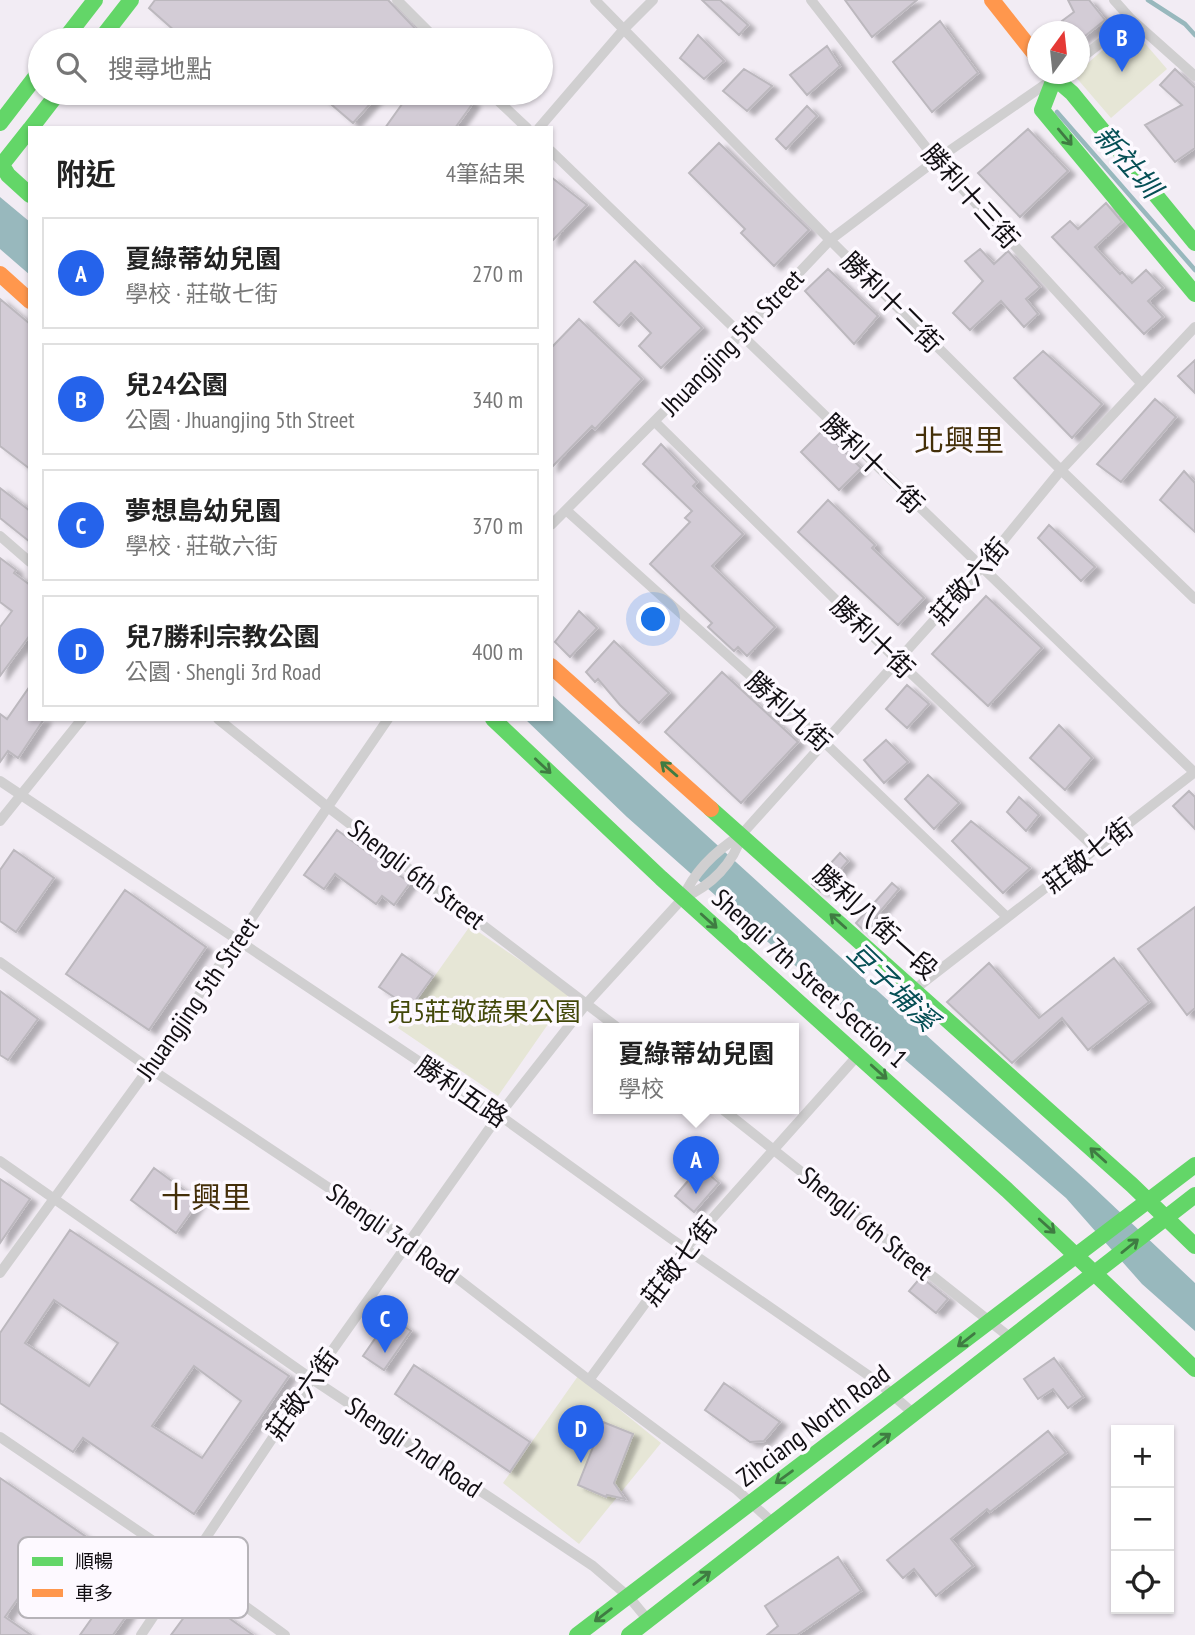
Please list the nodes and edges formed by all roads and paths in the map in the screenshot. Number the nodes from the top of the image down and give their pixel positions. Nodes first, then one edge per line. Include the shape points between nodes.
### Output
1 (95, 0) edge
2 (131, 0) edge
3 (397, 0) edge
4 (595, 0) edge
5 (653, 0) edge
6 (811, 0) edge
7 (992, 0) edge
8 (1114, 0) edge
9 (1131, 19) junction
10 (73, 28) edge
11 (109, 28) edge
12 (425, 28) edge
13 (624, 29) junction
14 (1027, 44) edge
15 (1090, 51) edge
16 (1195, 76) edge
17 (1042, 84) edge
18 (1052, 84) edge
19 (1064, 84) edge
20 (28, 87) edge
21 (48, 105) edge
22 (503, 105) edge
23 (0, 123) edge
24 (32, 126) edge
25 (525, 126) edge
26 (541, 126) edge
27 (28, 131) edge
28 (553, 153) edge
29 (936, 160) junction
30 (1, 165) edge
31 (28, 193) edge
32 (830, 240) junction
33 (1195, 243) edge
34 (0, 274) edge
35 (1195, 293) edge
36 (28, 299) edge
37 (1195, 327) edge
38 (741, 334) junction
39 (1141, 383) junction
40 (654, 422) junction
41 (1061, 470) junction
42 (566, 510) junction
43 (553, 523) edge
44 (0, 536) edge
45 (28, 560) edge
46 (981, 569) junction
47 (1195, 599) edge
48 (898, 662) junction
49 (553, 668) edge
50 (80, 721) edge
51 (220, 721) edge
52 (387, 721) edge
53 (495, 721) edge
54 (825, 743) junction
55 (1195, 773) edge
56 (0, 781) edge
57 (20, 795) junction
58 (329, 808) junction
59 (0, 821) edge
60 (742, 834) junction
61 (1096, 849) junction
62 (684, 898) junction
63 (1007, 917) junction
64 (237, 941) junction
65 (0, 962) edge
66 (915, 989) junction
67 (587, 1003) junction
68 (612, 1023) edge
69 (859, 1054) junction
70 (149, 1068) junction
71 (729, 1114) edge
72 (499, 1115) junction
73 (773, 1149) junction
74 (0, 1161) edge
75 (1195, 1165) edge
76 (1195, 1195) edge
77 (52, 1198) junction
78 (1143, 1205) junction
79 (1159, 1223) junction
80 (410, 1242) junction
81 (1195, 1246) edge
82 (685, 1249) junction
83 (1083, 1250) junction
84 (1101, 1269) junction
85 (0, 1273) edge
86 (990, 1321) junction
87 (1012, 1339) junction
88 (1195, 1369) edge
89 (312, 1379) junction
90 (589, 1380) junction
91 (894, 1394) junction
92 (914, 1414) junction
93 (0, 1437) edge
94 (751, 1502) junction
95 (772, 1522) junction
96 (147, 1537) edge
97 (205, 1537) edge
98 (629, 1597) junction
99 (248, 1608) edge
100 (152, 1618) edge
101 (648, 1620) junction
102 (141, 1635) edge
103 (285, 1635) edge
104 (577, 1635) edge
105 (629, 1635) edge

1 - 10 street
2 - 11 street
3 - 12 street
4 - 13 street, 勝利十二街
5 - 13 street
6 - 29 street, 勝利十三街
7 - 14 street
8 - 9 street
9 - 15 street
9 - 16 street
13 - 26 street
13 - 32 street, 勝利十二街
17 - 29 street, Jhuangjing 5th Street
18 -> 35 street via 1042,110
19 - 33 street
20 - 23 street
21 - 24 street
22 - 25 street
27 - 30 street
28 - 38 street, 勝利十一街
29 - 32 street, Jhuangjing 5th Street
29 - 39 street, 勝利十三街
30 - 31 street
32 - 38 street, Jhuangjing 5th Street
32 - 41 street, 勝利十二街
34 - 36 street
37 - 39 street, 莊敬六街
38 - 40 street, Jhuangjing 5th Street
38 - 46 street, 勝利十一街
39 - 41 street, 莊敬六街
40 - 42 street, Jhuangjing 5th Street
40 - 48 street, 勝利十街
41 - 46 street, 莊敬六街
41 - 47 street, 勝利十二街
42 - 43 street, Jhuangjing 5th Street
42 - 54 street, 勝利九街
44 - 45 street
46 - 48 street, 莊敬六街
46 - 55 street, 勝利十一街
48 - 54 street, 莊敬六街
48 - 61 street, 勝利十街
60 -> 49 street, 勝利八街一段
50 - 57 street
51 - 58 street, Shengli 6th Street
52 - 58 street, Jhuangjing 5th Street
53 -> 62 street, Shengli 7th Street Section 1
54 - 60 street, 莊敬六街
54 - 63 street, 勝利九街
55 - 61 street, 莊敬七街
56 - 57 street, 勝利五路
57 - 59 street
57 - 64 street, 勝利五路
58 - 64 street, Jhuangjing 5th Street
58 - 67 street, Shengli 6th Street
60 - 62 street via 691,878
60 - 62 street via 736,853 703,890
66 -> 60 street, 勝利八街一段
61 - 63 street, 莊敬七街
62 - 67 street, 莊敬六街
62 -> 69 street, Shengli 7th Street Section 1
63 - 66 street, 莊敬七街
64 - 70 street, Jhuangjing 5th Street
64 - 72 street, 勝利五路
65 - 70 street, Shengli 3rd Road
78 -> 66 street, 勝利八街一段
67 - 68 street, Shengli 6th Street
67 - 72 street, 莊敬六街
69 - 73 street, 莊敬七街
69 -> 83 street, Shengli 7th Street Section 1
70 - 77 street, Jhuangjing 5th Street
70 - 80 street, Shengli 3rd Road
71 - 73 street, Shengli 6th Street
72 - 80 street, 莊敬六街
72 - 82 street, 勝利五路
73 - 82 street, 莊敬七街
73 - 86 street, Shengli 6th Street
74 - 77 street, Shengli 2nd Road
75 - 78 street
76 - 79 street
77 - 85 street, Jhuangjing 5th Street
77 - 89 street, Shengli 2nd Road
78 - 79 street, 勝利八街一段
78 - 83 street, Zihciang North Road
79 - 81 street, 勝利八街一段
84 -> 79 street, Zihciang North Road
80 - 89 street, 莊敬六街
80 - 90 street, Shengli 3rd Road
82 - 90 street, 莊敬七街
82 - 91 street, 勝利五路
83 - 84 street, Shengli 7th Street Section 1
83 - 86 street, Zihciang North Road
84 - 87 street, Zihciang North Road
84 - 88 street, Shengli 7th Street Section 1
86 - 87 street, Shengli 6th Street
86 -> 91 street, Zihciang North Road
87 - 92 street, Zihciang North Road
89 - 97 street, 莊敬六街
89 - 98 street, Shengli 2nd Road via 593,1566
90 - 94 street, Shengli 3rd Road
91 - 92 street, 勝利五路
91 -> 94 street, Zihciang North Road
95 -> 92 street, Zihciang North Road
93 - 96 street
94 - 95 street, Shengli 3rd Road
94 - 98 street, Zihciang North Road
101 -> 95 street, Zihciang North Road
98 - 101 street, Shengli 2nd Road
98 -> 104 street, Zihciang North Road
99 - 103 street
100 - 102 street, 莊敬六街
101 - 105 street, Zihciang North Road

